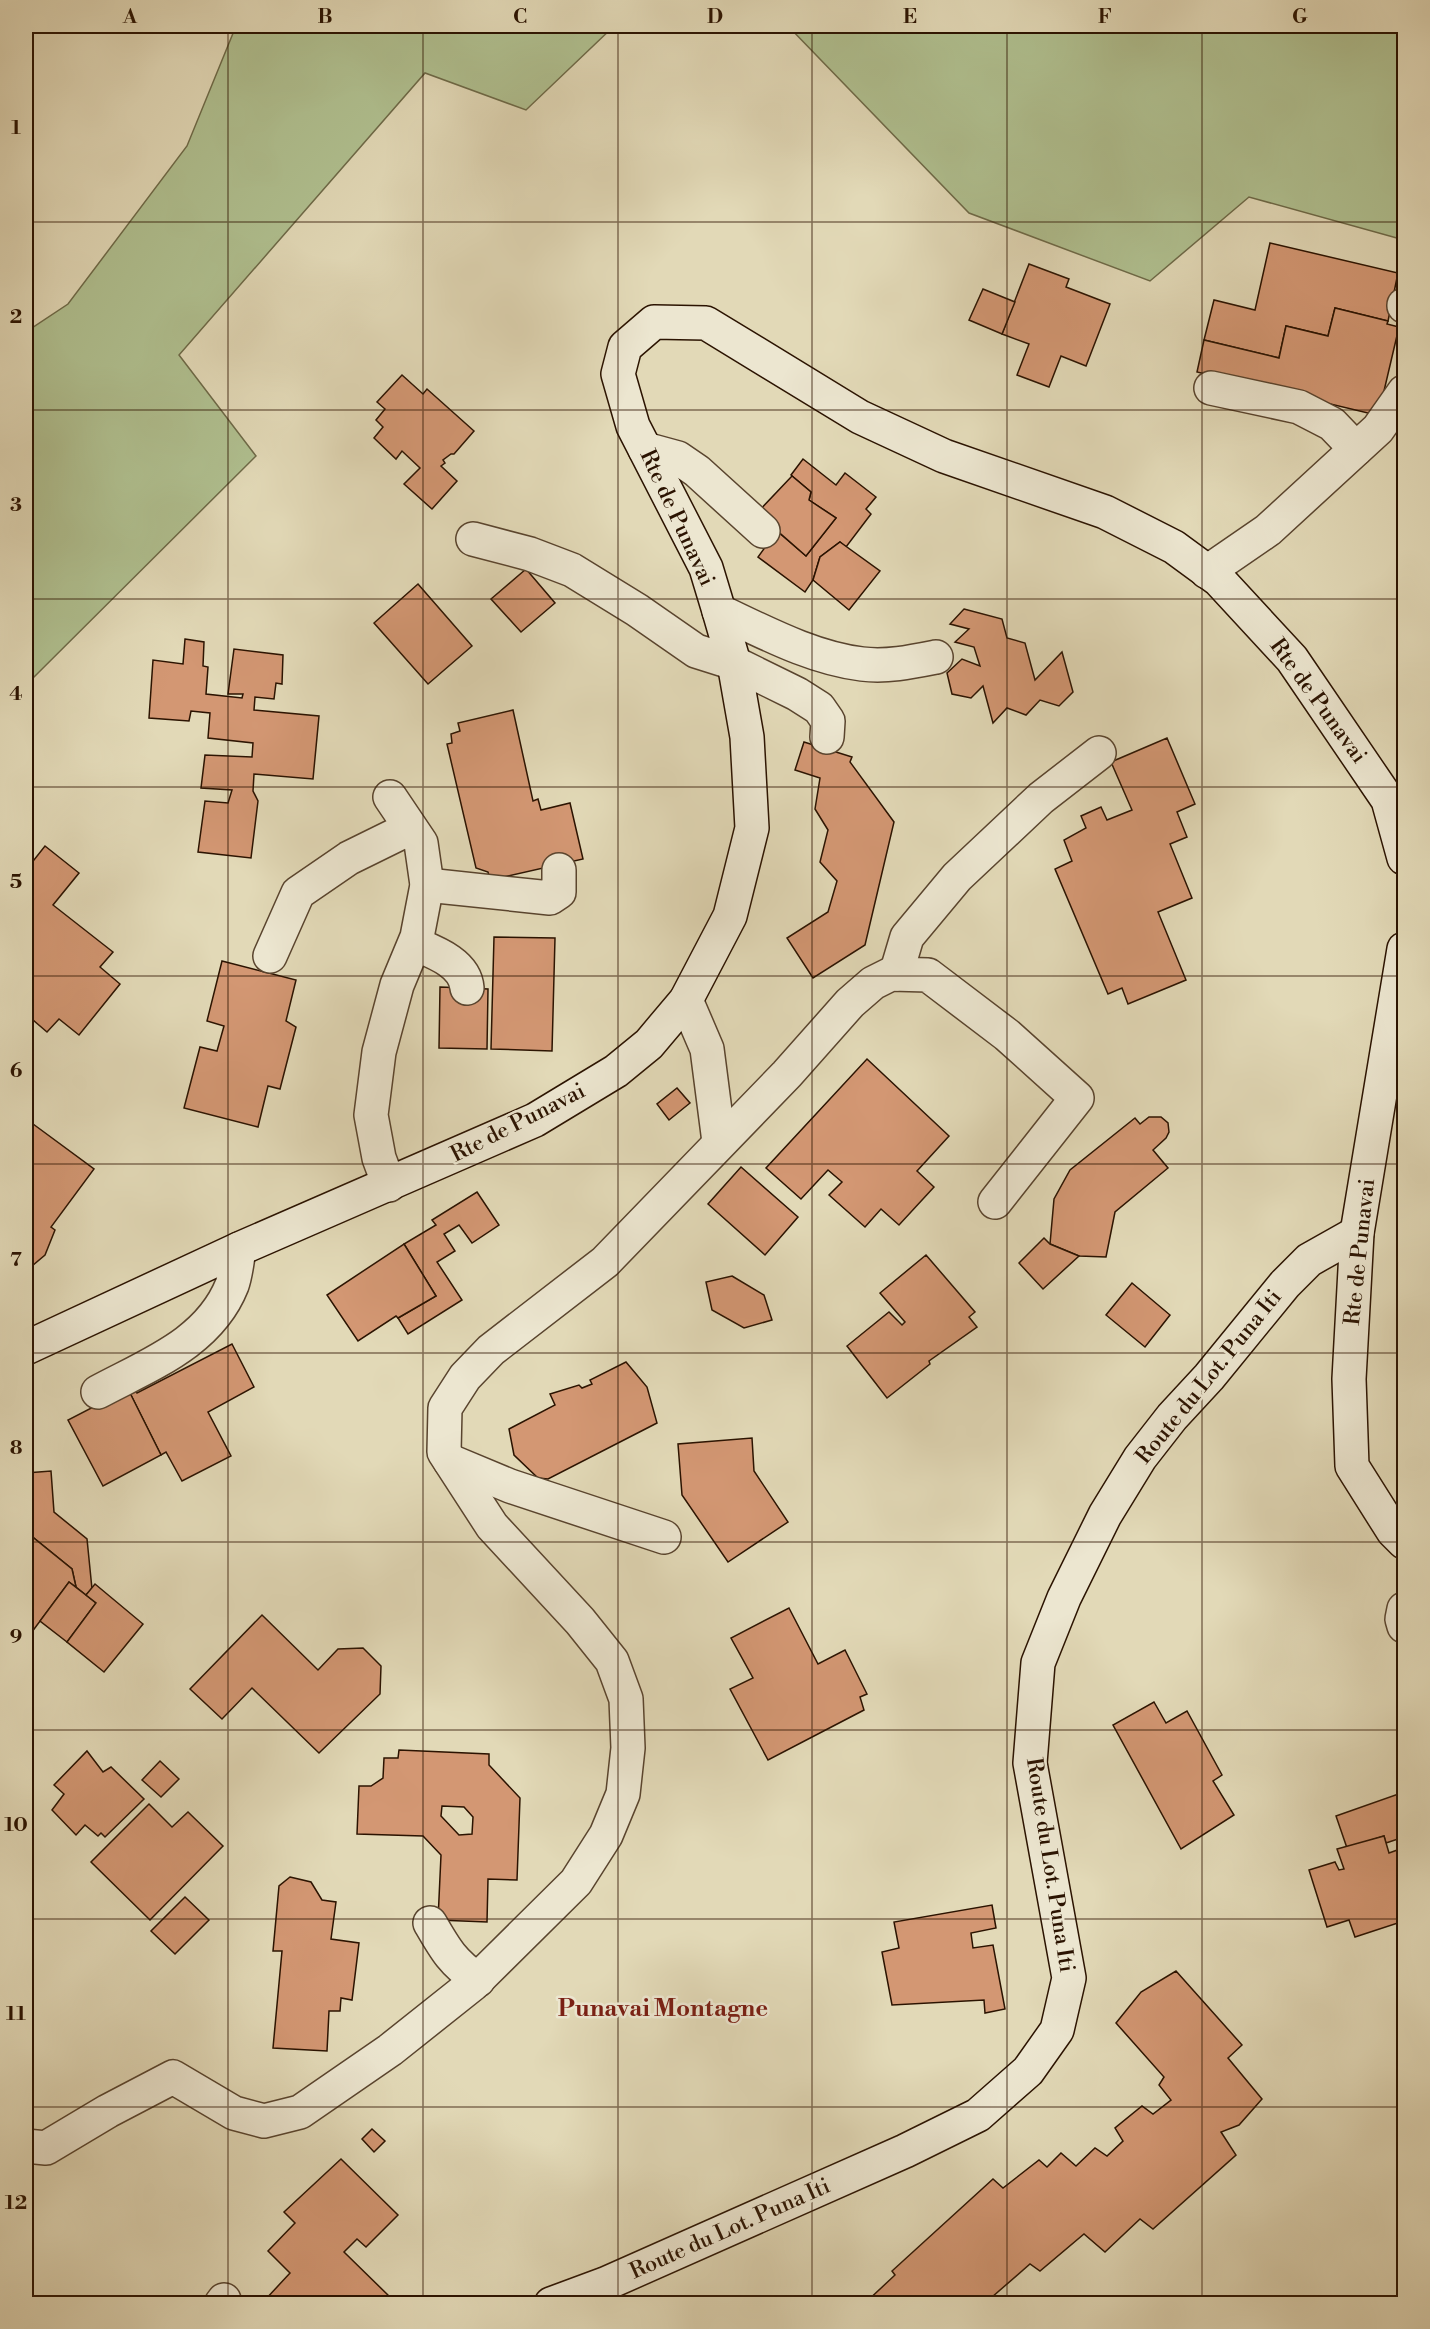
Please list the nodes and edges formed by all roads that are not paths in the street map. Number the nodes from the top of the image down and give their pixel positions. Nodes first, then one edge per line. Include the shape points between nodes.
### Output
1 (1211, 388) dead end
2 (1404, 392) edge
3 (645, 449) junction
4 (1356, 449) junction
5 (763, 531) dead end
6 (473, 539) dead end
7 (1207, 572) junction
8 (719, 611) junction
9 (936, 657) dead end
10 (734, 663) junction
11 (826, 737) dead end
12 (1099, 753) dead end
13 (390, 797) dead end
14 (410, 828) junction
15 (1404, 858) edge
16 (559, 870) dead end
17 (427, 885) junction
18 (415, 944) junction
19 (1404, 949) edge
20 (270, 956) dead end
21 (896, 974) junction
22 (467, 988) dead end
23 (686, 1000) junction
24 (719, 1142) junction
25 (388, 1185) junction
26 (995, 1202) dead end
27 (1358, 1233) junction
28 (239, 1249) junction
29 (26, 1347) edge
30 (98, 1392) dead end
31 (450, 1461) junction
32 (664, 1537) dead end
33 (1404, 1542) edge
34 (1404, 1609) edge
35 (1404, 1626) edge
36 (430, 1923) dead end
37 (478, 1980) junction
38 (32, 2151) edge
39 (606, 2294) edge
40 (551, 2304) edge

1 - 4 street via 1299,407 1332,424
2 - 4 street via 1378,429
3 - 5 street via 678,458 697,471
3 - 7 street, Rte de Punavai via 633,426 618,374 626,347 654,322 706,323 860,417 944,456 1105,512 1174,547
3 - 8 street, Rte de Punavai via 706,568
4 - 7 street via 1268,530
6 - 10 street via 572,570 696,651
7 - 15 street, Rte de Punavai via 1292,659 1344,734 1388,800
8 - 9 street via 823,656 863,664 905,664
8 - 10 street, Rte de Punavai
10 - 11 street via 819,708 828,721
10 - 23 street, Rte de Punavai via 747,737 752,828 730,916
12 - 21 street via 1041,798 957,878 907,937
13 - 14 street
14 - 17 street via 421,843
14 - 20 street via 349,858 298,893
16 - 17 street via 559,892 550,898
17 - 18 street
18 - 22 street via 451,962
18 - 25 street via 397,985 379,1052 371,1115
19 - 27 street, Rte de Punavai
21 - 24 street via 873,983 850,1004
21 - 26 street via 928,975 1008,1035 1077,1098
23 - 24 street via 707,1049
23 - 25 street, Rte de Punavai via 649,1044 611,1075 535,1120
24 - 31 street via 604,1262 491,1350 465,1377 445,1408 444,1452
25 - 28 street, Rte de Punavai
27 - 33 street, Rte de Punavai via 1349,1379 1352,1466
27 - 39 street, Route du Lot. Puna Iti via 1309,1260 1293,1276 1140,1458 1084,1556 1038,1663 1030,1763 1070,1978 1057,2030 1028,2072 978,2115
28 - 29 street, Rte de Punavai
28 - 30 street via 233,1283 209,1323 188,1343
31 - 32 street via 510,1486
31 - 37 street via 492,1526 612,1661 627,1708 623,1794 606,1836 576,1882
34 - 35 street
36 - 37 street via 458,1967
37 - 38 street via 390,2050 300,2112 264,2121 234,2113 173,2077
39 - 40 street, Route du Lot. Puna Iti

